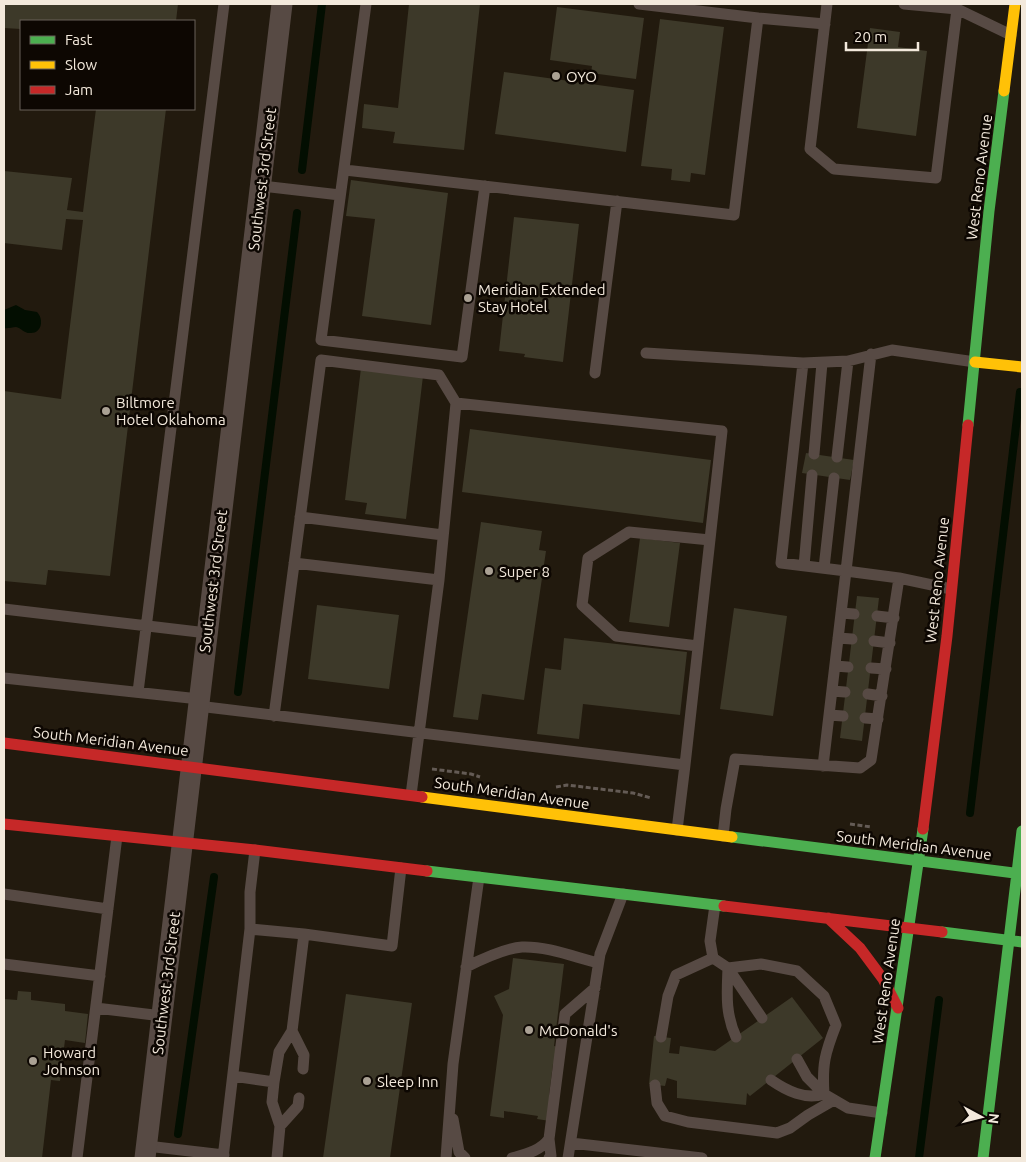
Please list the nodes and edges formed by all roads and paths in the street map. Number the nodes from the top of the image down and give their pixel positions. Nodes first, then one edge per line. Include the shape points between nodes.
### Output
1 (224, 4) edge
2 (282, 4) edge
3 (366, 4) edge
4 (638, 4) edge
5 (827, 4) edge
6 (904, 4) edge
7 (1015, 4) edge
8 (957, 10) junction
9 (758, 18) junction
10 (825, 24) junction
11 (1011, 36) junction
12 (345, 170) junction
13 (262, 186) junction
14 (484, 186) junction
15 (340, 195) junction
16 (617, 201) junction
17 (646, 353) dead end
18 (871, 354) junction
19 (848, 361) junction
20 (975, 362) junction
21 (803, 363) junction
22 (822, 363) junction
23 (1022, 367) edge
24 (595, 373) dead end
25 (456, 403) junction
26 (814, 454) dead end
27 (837, 457) dead end
28 (812, 475) dead end
29 (834, 478) dead end
30 (300, 517) junction
31 (443, 535) junction
32 (710, 540) junction
33 (294, 563) junction
34 (804, 566) junction
35 (824, 568) junction
36 (846, 571) junction
37 (899, 578) junction
38 (438, 580) junction
39 (952, 589) junction
40 (4, 609) edge
41 (841, 613) junction
42 (854, 614) dead end
43 (877, 616) dead end
44 (894, 618) junction
45 (146, 626) junction
46 (207, 633) junction
47 (838, 638) junction
48 (852, 639) dead end
49 (874, 641) dead end
50 (890, 643) junction
51 (698, 646) junction
52 (835, 666) junction
53 (848, 667) dead end
54 (871, 668) dead end
55 (886, 669) junction
56 (4, 678) edge
57 (832, 691) junction
58 (138, 692) junction
59 (845, 692) dead end
60 (868, 694) dead end
61 (882, 696) junction
62 (198, 703) junction
63 (829, 715) junction
64 (274, 716) junction
65 (843, 716) dead end
66 (865, 718) dead end
67 (878, 719) junction
68 (419, 733) junction
69 (4, 743) edge
70 (685, 765) junction
71 (191, 766) junction
72 (823, 766) junction
73 (411, 795) junction
74 (4, 824) edge
75 (677, 830) junction
76 (1022, 831) edge
77 (117, 836) junction
78 (723, 836) junction
79 (182, 842) junction
80 (255, 850) junction
81 (919, 860) junction
82 (401, 868) junction
83 (1020, 873) edge
84 (479, 877) junction
85 (4, 894) edge
86 (623, 894) junction
87 (714, 904) junction
88 (108, 909) junction
89 (828, 918) junction
90 (910, 928) junction
91 (250, 929) junction
92 (304, 934) junction
93 (1009, 940) junction
94 (1022, 942) edge
95 (713, 958) junction
96 (598, 963) junction
97 (4, 964) edge
98 (466, 967) junction
99 (728, 968) junction
100 (100, 976) junction
101 (595, 988) junction
102 (96, 1008) junction
103 (898, 1008) junction
104 (162, 1016) junction
105 (762, 1018) dead end
106 (292, 1031) junction
107 (661, 1037) dead end
108 (736, 1037) dead end
109 (797, 1059) dead end
110 (303, 1069) dead end
111 (233, 1076) junction
112 (770, 1080) dead end
113 (274, 1082) junction
114 (655, 1085) dead end
115 (829, 1097) junction
116 (299, 1098) dead end
117 (450, 1105) junction
118 (882, 1113) junction
119 (280, 1126) junction
120 (549, 1139) junction
121 (571, 1143) junction
122 (146, 1152) edge
123 (638, 1155) edge
124 (224, 1156) edge
125 (77, 1158) edge
126 (277, 1158) edge
127 (446, 1158) edge
128 (465, 1158) edge
129 (512, 1158) edge
130 (549, 1158) edge
131 (568, 1158) edge
132 (702, 1158) edge
133 (875, 1158) edge
134 (983, 1158) edge

1 - 45 lane
2 - 13 street, Southwest 3rd Street
3 - 12 lane
4 - 9 lane
5 - 10 lane
6 - 8 lane
7 - 11 main road, West Reno Avenue
8 - 10 lane via 936,178 834,169 810,149
8 - 11 lane
9 - 10 lane
9 - 16 lane via 734,214
11 - 20 main road, West Reno Avenue via 989,211
12 - 14 lane
12 - 15 lane
13 - 15 lane
13 - 46 street, Southwest 3rd Street
14 - 15 lane via 462,357 320,340
14 - 16 lane
16 - 24 lane
17 - 21 lane
18 - 19 lane
18 - 20 lane via 892,350
18 - 36 lane
19 - 22 lane
19 - 27 lane
20 - 23 main road
20 - 39 main road, West Reno Avenue
21 - 22 lane
21 - 34 lane via 781,563
22 - 26 lane
25 - 30 lane via 439,375 321,360
25 - 31 lane
25 - 32 lane via 722,431
28 - 34 lane
29 - 35 lane
30 - 31 lane
30 - 33 lane
31 - 38 lane
32 - 51 lane
32 - 51 lane via 629,532 588,558 582,605 616,636
33 - 38 lane
33 - 64 lane
34 - 35 lane
35 - 36 lane
36 - 37 lane
36 - 41 lane
37 - 39 lane
37 - 44 lane
38 - 68 lane
39 - 81 main road, West Reno Avenue
40 - 45 lane
41 - 42 lane
41 - 47 lane
43 - 44 lane
44 - 50 lane
45 - 46 lane
45 - 58 lane
46 - 62 street, Southwest 3rd Street
47 - 48 lane
47 - 52 lane
49 - 50 lane
50 - 55 lane
51 - 70 lane
52 - 53 lane
52 - 57 lane
54 - 55 lane
55 - 61 lane
56 - 58 lane
57 - 59 lane
57 - 63 lane
58 - 62 lane
60 - 61 lane
61 - 67 lane
62 - 64 lane
62 - 71 street, Southwest 3rd Street
63 - 65 lane
63 - 72 lane
64 - 68 lane
66 - 67 lane
67 - 72 lane via 871,760 860,768
68 - 70 lane
68 - 73 lane
69 - 71 main road, South Meridian Avenue
70 - 75 lane
71 - 73 main road, South Meridian Avenue
71 - 79 street, Southwest 3rd Street
72 - 78 lane via 735,759
73 - 75 main road, South Meridian Avenue
74 - 77 main road
75 - 78 main road, South Meridian Avenue
76 - 83 main road
77 - 79 main road
77 - 88 lane
78 - 81 main road, South Meridian Avenue
79 - 80 main road
79 - 104 street, Southwest 3rd Street
80 - 82 main road
80 - 91 lane
81 - 83 main road, South Meridian Avenue
81 - 90 main road, West Reno Avenue
82 - 84 main road
82 - 92 lane via 392,946
83 - 93 main road
84 - 86 main road
84 - 98 lane
85 - 88 lane
86 - 87 main road
86 - 96 lane
87 - 89 main road
87 - 95 lane via 710,941
88 - 100 lane
89 - 90 main road
89 - 103 main road via 860,948
90 - 93 main road
90 - 103 main road, West Reno Avenue
91 - 92 lane
91 - 111 lane
92 - 106 lane
93 - 94 main road
93 - 134 main road
95 - 99 lane
95 - 107 lane via 676,975 668,996
96 - 98 lane via 520,947
96 - 101 lane
97 - 100 lane
98 - 117 lane
99 - 105 lane
99 - 108 lane via 729,1023
99 - 115 lane via 761,964 797,970 824,996 836,1025 825,1054 823,1077
100 - 102 lane
101 - 120 lane via 564,1014
101 - 121 lane
102 - 104 lane
102 - 125 lane
103 - 118 main road, West Reno Avenue
104 - 122 street, Southwest 3rd Street
106 - 110 lane via 304,1055
106 - 113 lane via 279,1052
109 - 115 lane via 807,1077
111 - 113 lane
111 - 124 lane
112 - 115 lane via 787,1091
113 - 119 lane via 272,1102
114 - 115 lane via 657,1103 665,1116 777,1133 790,1128
115 - 118 lane via 848,1108
116 - 119 lane via 298,1106
117 - 127 lane
117 - 128 lane via 460,1152
118 - 133 main road, West Reno Avenue
119 - 126 lane
120 - 129 lane via 533,1152
120 - 130 lane
121 - 123 lane
121 - 131 lane
122 - 124 lane
123 - 132 lane

